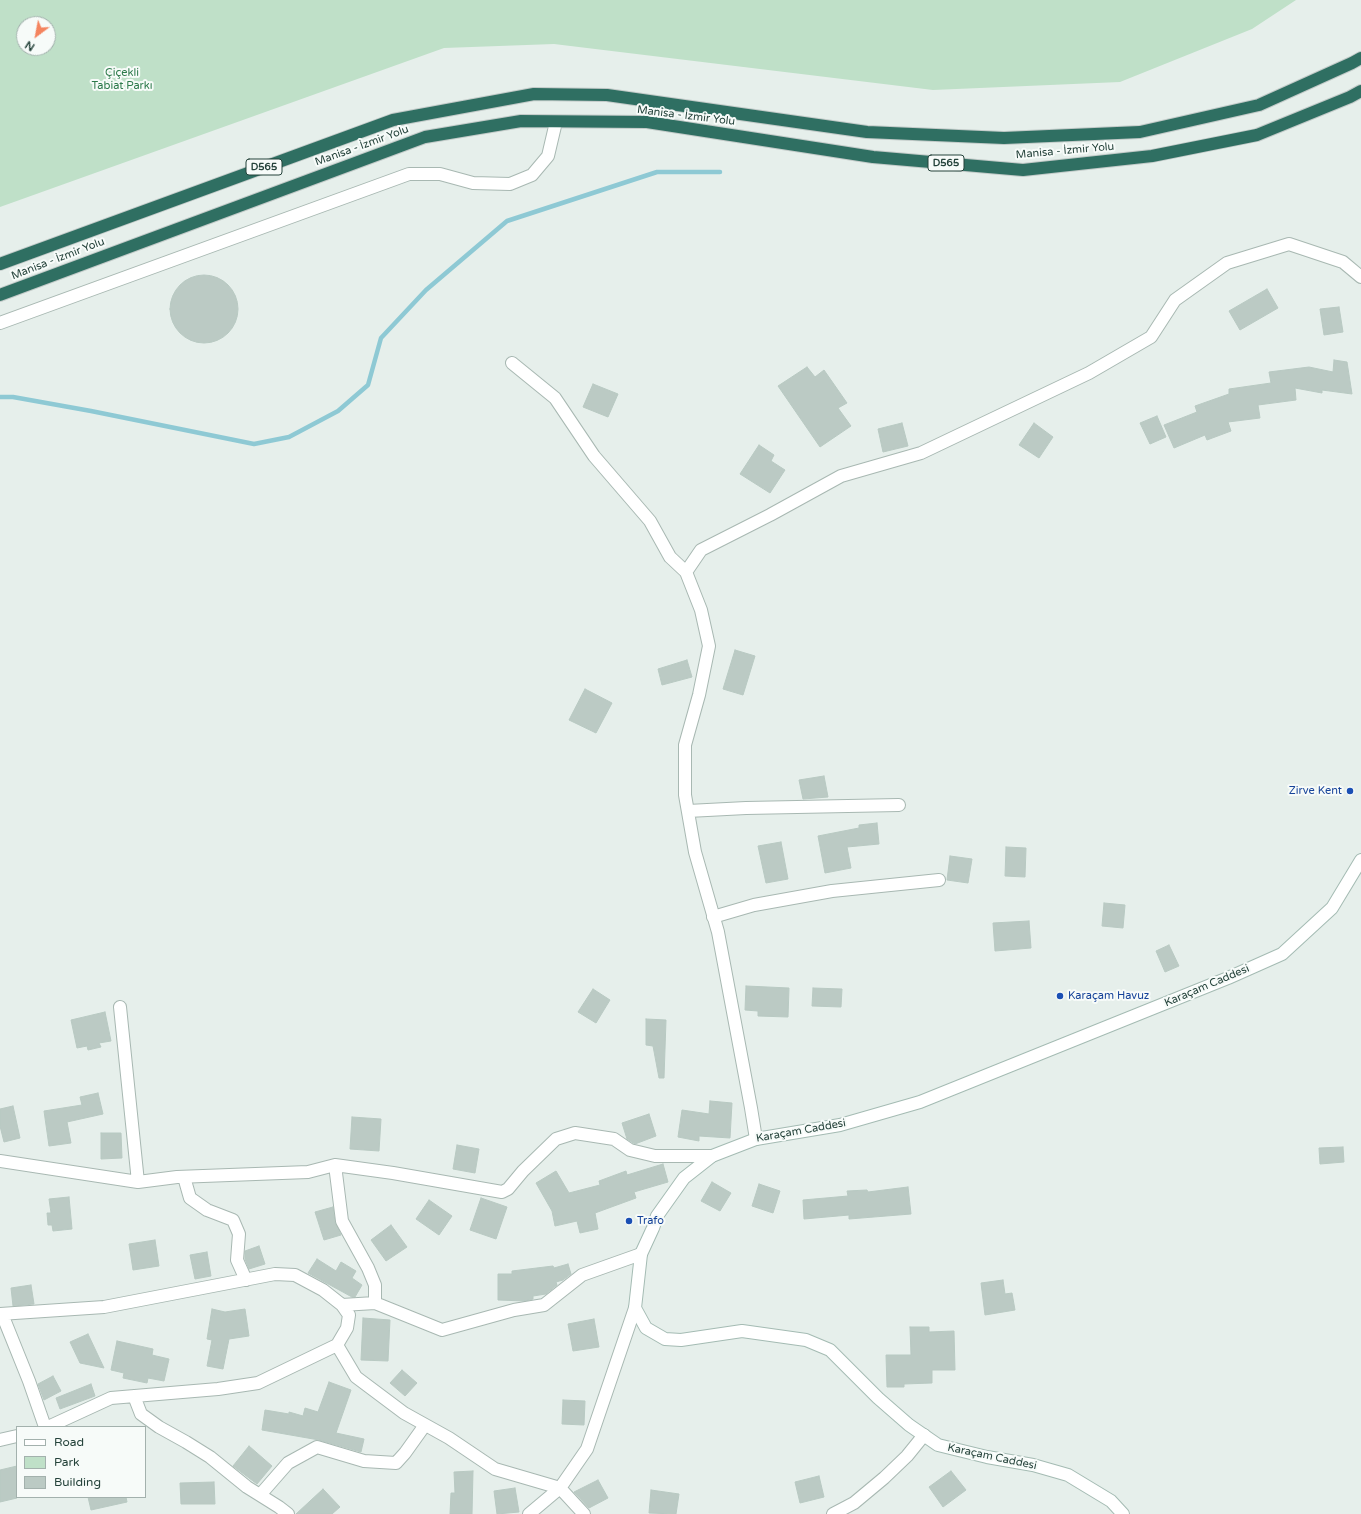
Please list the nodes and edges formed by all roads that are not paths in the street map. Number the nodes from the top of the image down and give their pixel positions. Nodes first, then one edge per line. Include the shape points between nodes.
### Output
1 (1361, 58) edge
2 (1361, 91) edge
3 (556, 122) junction
4 (0, 264) edge
5 (1361, 277) edge
6 (0, 295) edge
7 (0, 322) edge
8 (512, 363) dead end
9 (686, 572) junction
10 (899, 805) dead end
11 (688, 811) junction
12 (1361, 860) edge
13 (939, 880) dead end
14 (713, 917) junction
15 (120, 1006) dead end
16 (756, 1138) junction
17 (712, 1156) junction
18 (0, 1161) edge
19 (335, 1166) junction
20 (184, 1177) junction
21 (138, 1182) junction
22 (641, 1254) junction
23 (246, 1280) junction
24 (375, 1304) junction
25 (342, 1305) junction
26 (635, 1308) junction
27 (1, 1314) edge
28 (337, 1345) junction
29 (134, 1396) junction
30 (425, 1425) junction
31 (45, 1426) edge
32 (50, 1426) edge
33 (924, 1435) junction
34 (16, 1436) edge
35 (0, 1440) edge
36 (560, 1488) junction
37 (260, 1495) junction
38 (288, 1514) edge
39 (529, 1514) edge
40 (584, 1514) edge
41 (833, 1514) edge
42 (1123, 1514) edge

1 - 4 highway, Manisa - İzmir Yolu / D565 via 1259,105 1140,132 1004,138 867,132 606,94 534,94 393,120
2 - 3 highway, Manisa - İzmir Yolu / D565 via 1257,134 1152,156 1023,170 873,157 647,122
3 - 6 highway, Manisa - İzmir Yolu / D565 via 521,122 424,137
3 - 7 street via 548,156 532,175 510,184 473,183 440,174 409,174
5 - 9 street via 1343,262 1289,244 1227,263 1175,300 1151,336 1089,373 921,453 841,476 701,550
8 - 9 street via 555,398 594,456 650,521 670,557
9 - 11 street via 701,610 709,646 685,745 685,795
10 - 11 street
11 - 14 street via 695,852
12 - 16 street, Karaçam Caddesi via 1332,908 1282,954 920,1102 840,1125
13 - 14 street via 832,891 754,904
14 - 16 street
15 - 21 street
16 - 17 street, Karaçam Caddesi
17 - 19 street via 655,1156 630,1150 614,1139 575,1133 556,1139 508,1189 502,1192 393,1173
17 - 22 street, Karaçam Caddesi via 684,1178 657,1216
18 - 21 street
19 - 20 street via 308,1172
19 - 24 street via 342,1221 368,1268 375,1286
20 - 21 street
20 - 23 street via 190,1198 207,1210 233,1220 239,1234 237,1260
22 - 24 street via 582,1275 544,1305 514,1310 442,1330
22 - 26 street, Karaçam Caddesi
23 - 25 street via 275,1274 295,1275 323,1290
23 - 27 street via 104,1307
24 - 25 street
25 - 28 street via 349,1315 347,1328
26 - 33 street, Karaçam Caddesi via 646,1328 665,1338 682,1340 742,1331 806,1340 830,1350 878,1398
26 - 36 street via 587,1449
27 - 31 street
28 - 29 street via 258,1383
28 - 30 street via 356,1377 404,1413
29 - 32 street via 111,1398
29 - 37 street via 141,1414 210,1457
30 - 36 street via 495,1469
30 - 37 street via 396,1463 364,1461 317,1447 288,1463
33 - 41 street via 884,1478 854,1503
33 - 42 street, Karaçam Caddesi via 938,1445 1068,1475 1110,1501
34 - 35 street
36 - 39 street
36 - 40 street
37 - 38 street

